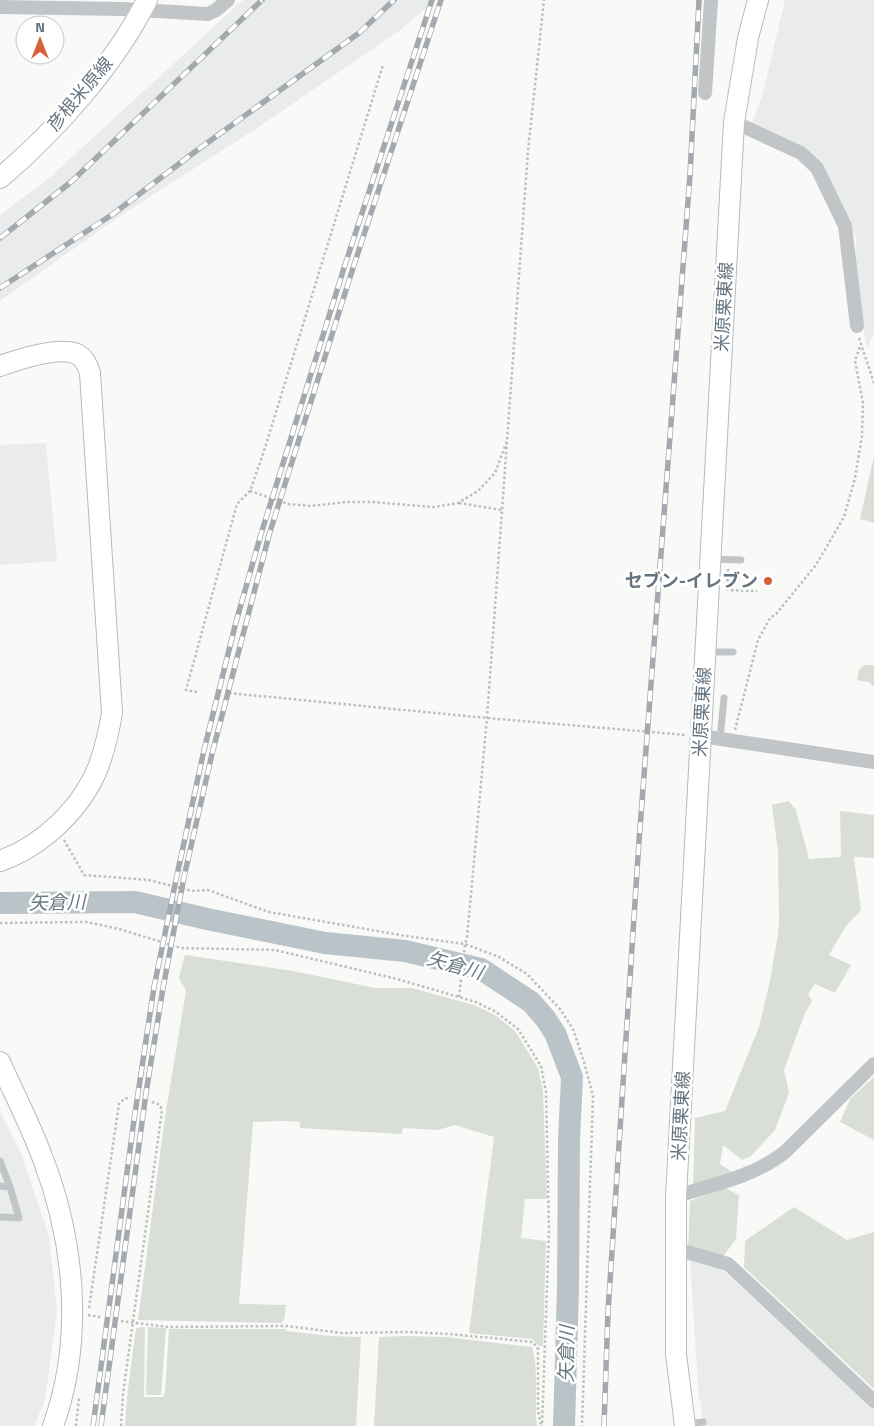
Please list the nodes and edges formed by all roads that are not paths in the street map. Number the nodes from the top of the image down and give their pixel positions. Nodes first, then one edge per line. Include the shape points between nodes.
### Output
1 (228, 0) edge
2 (710, 0) edge
3 (758, 0) edge
4 (144, 5) edge
5 (0, 7) edge
6 (705, 93) dead end
7 (734, 122) junction
8 (0, 178) edge
9 (857, 326) road end
10 (3, 367) edge
11 (741, 560) dead end
12 (715, 564) junction
13 (706, 652) junction
14 (733, 652) dead end
15 (724, 698) dead end
16 (718, 738) junction
17 (874, 762) edge
18 (0, 861) edge
19 (874, 1064) edge
20 (2, 1074) edge
21 (0, 1161) edge
22 (0, 1186) edge
23 (10, 1187) junction
24 (676, 1196) junction
25 (0, 1217) edge
26 (676, 1249) junction
27 (874, 1401) edge
28 (691, 1424) edge
29 (53, 1426) edge

1 - 4 street via 208,14
2 - 6 street
3 - 7 main road, 米原栗東線
4 - 5 street
4 - 8 main road, 彦根米原線 via 114,55 87,89 51,130
7 - 9 street via 801,154 817,168 846,226
7 - 12 main road, 米原栗東線
10 - 18 main road via 35,354 69,352 85,360 90,373 112,713 107,738 87,790 54,827 12,857
11 - 12 lane
12 - 13 main road, 米原栗東線
13 - 14 lane
13 - 16 main road, 米原栗東線
15 - 16 lane
16 - 17 street
16 - 24 main road, 米原栗東線
19 - 24 street via 774,1161
20 - 29 main road via 43,1158 66,1236 71,1270 72,1319 68,1365
21 - 23 lane
22 - 23 lane
23 - 25 lane via 20,1218
24 - 26 main road, 米原栗東線
26 - 27 street via 728,1264
26 - 28 main road, 米原栗東線 via 676,1354

